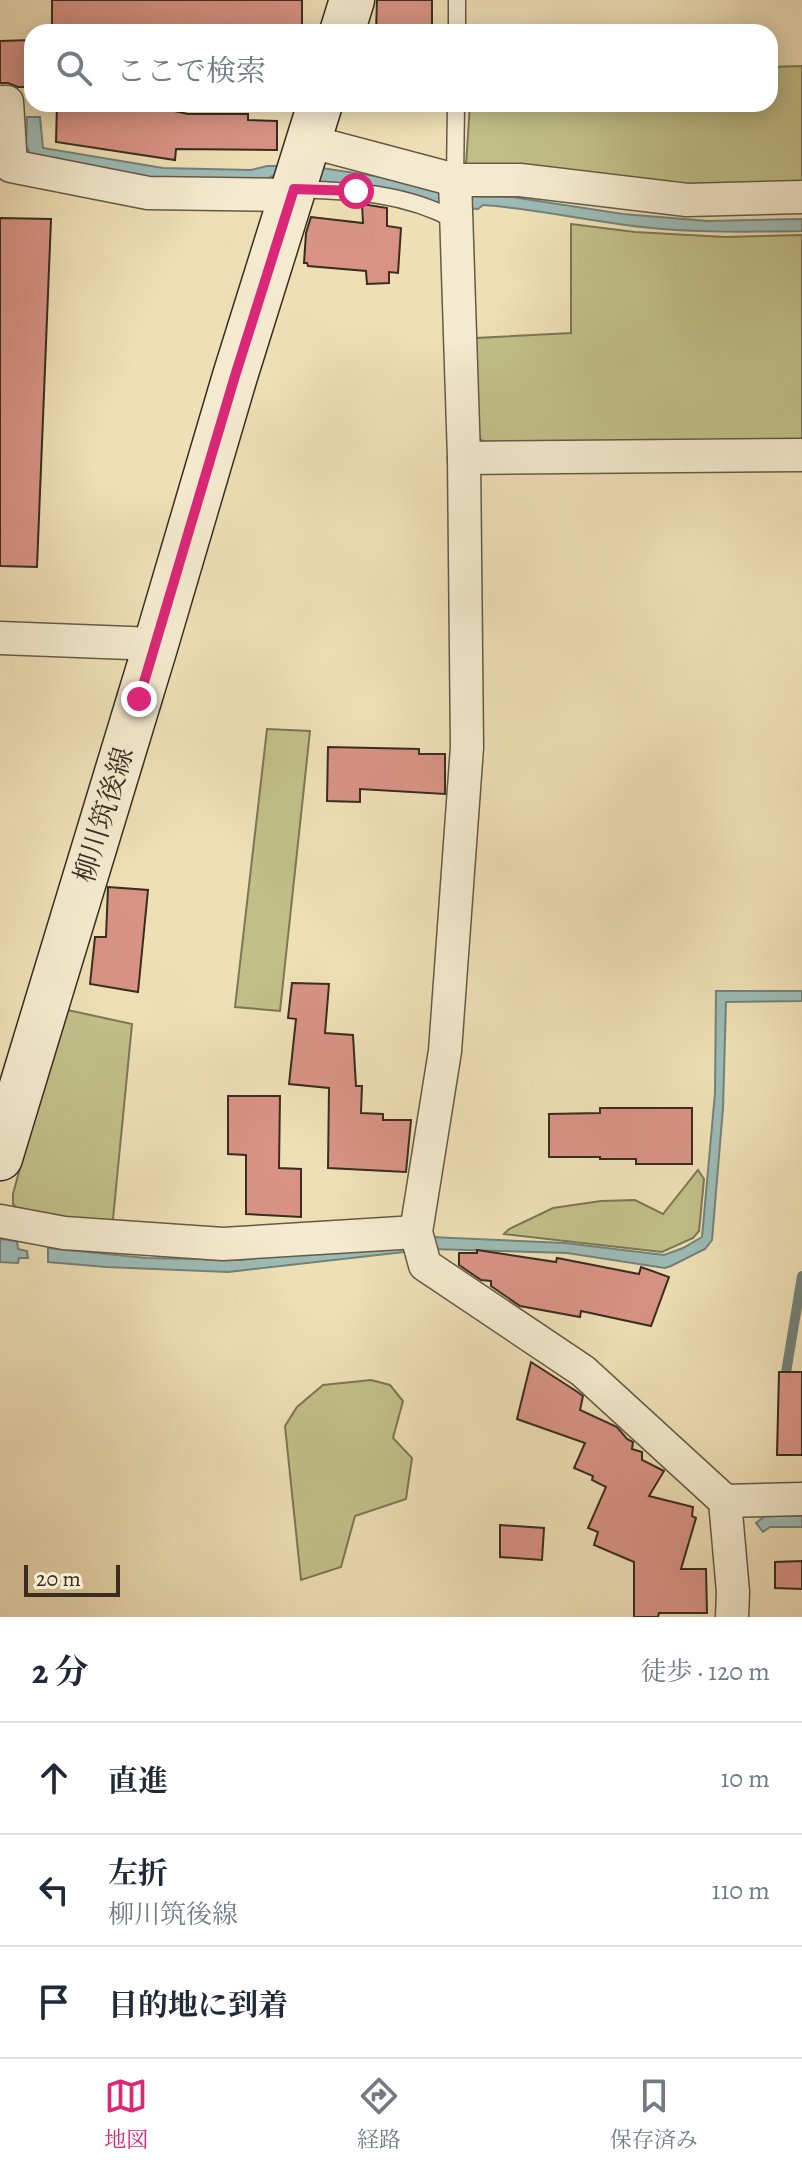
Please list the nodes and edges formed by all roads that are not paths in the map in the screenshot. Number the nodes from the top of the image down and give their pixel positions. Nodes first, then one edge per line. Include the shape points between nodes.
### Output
1 (352, 0) edge
2 (457, 0) edge
3 (344, 24) edge
4 (457, 24) edge
5 (0, 102) edge
6 (456, 112) edge
7 (314, 123) edge
8 (455, 180) junction
9 (294, 192) junction
10 (802, 197) edge
11 (455, 220) junction
12 (802, 455) edge
13 (464, 458) junction
14 (0, 638) edge
15 (156, 644) junction
16 (0, 1158) edge
17 (0, 1221) edge
18 (416, 1232) junction
19 (802, 1499) edge
20 (725, 1501) junction
21 (732, 1617) edge

1 - 3 main road
2 - 4 lane
5 - 9 street via 7,102 11,166 148,193
6 - 8 lane
7 - 8 street
7 - 9 main road, 柳川筑後線
8 - 10 street via 520,180 687,200
8 - 11 street
9 - 11 lane via 356,191 405,199
9 - 15 main road, 柳川筑後線
11 - 13 street
12 - 13 street
13 - 18 street via 467,747 445,1051
14 - 15 street
15 - 16 main road, 柳川筑後線
17 - 18 street via 64,1233 223,1244
18 - 20 street via 425,1265 583,1371
19 - 20 street
20 - 21 street

